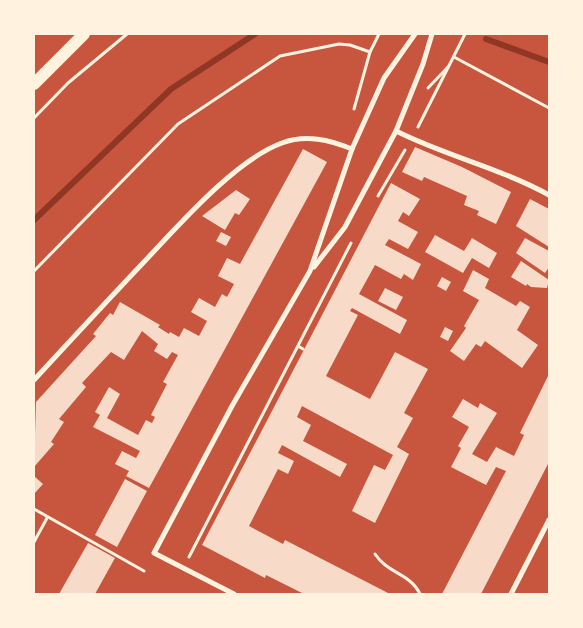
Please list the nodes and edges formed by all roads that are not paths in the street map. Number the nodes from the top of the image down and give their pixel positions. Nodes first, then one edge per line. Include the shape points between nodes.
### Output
1 (84, 34) edge
2 (416, 34) edge
3 (432, 34) edge
4 (34, 84) edge
5 (396, 131) junction
6 (352, 149) junction
7 (549, 195) edge
8 (310, 272) junction
9 (34, 380) edge
10 (549, 520) edge
11 (234, 594) edge
12 (511, 594) edge

1 - 4 main road
2 - 6 street via 384,78
3 - 5 street
5 - 7 street via 522,180
5 - 8 street via 344,226
6 - 8 street
6 - 9 street via 320,138 308,138 284,142 260,152 193,209
8 - 11 street via 232,406 154,553
10 - 12 street

